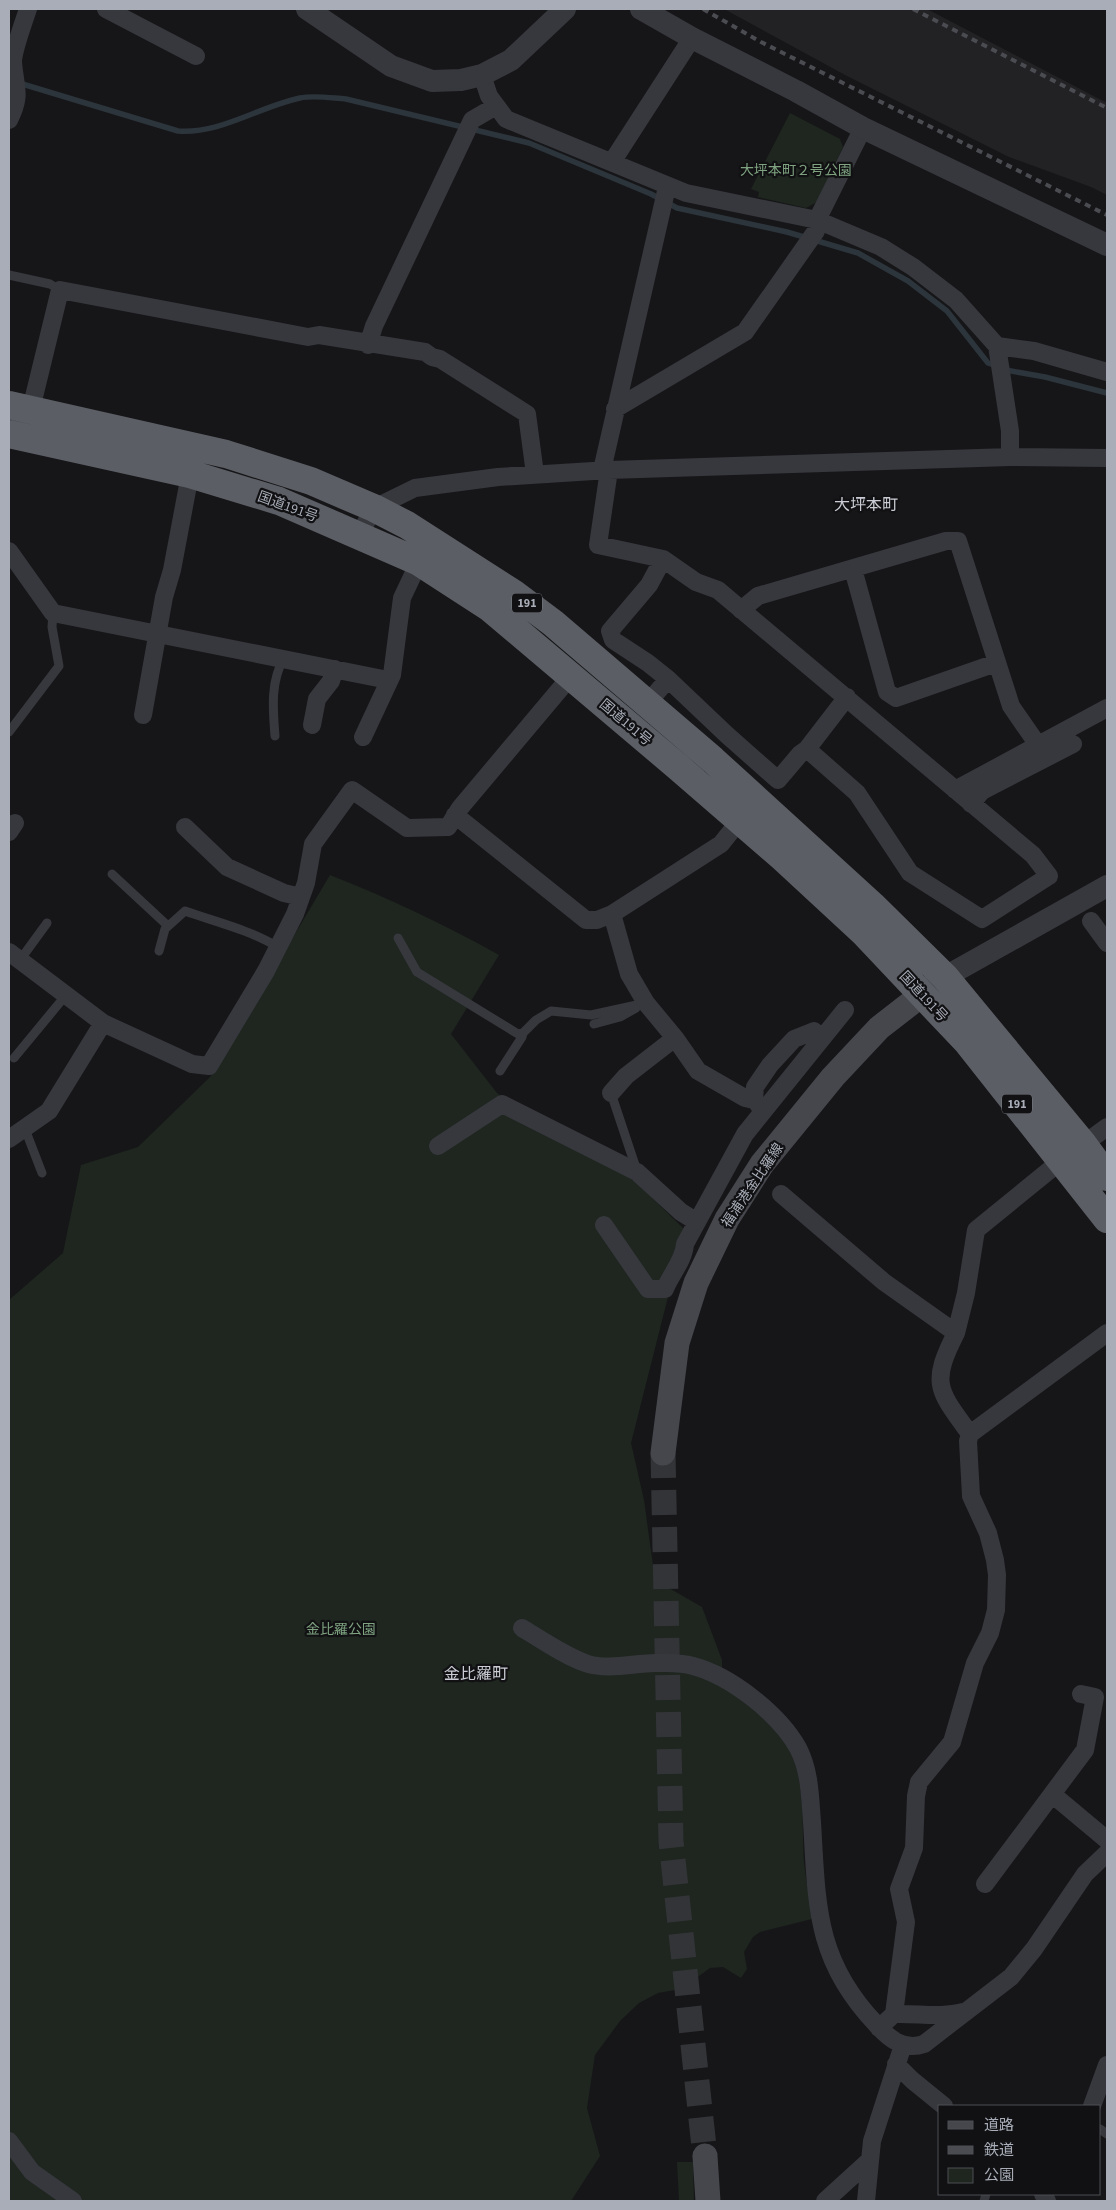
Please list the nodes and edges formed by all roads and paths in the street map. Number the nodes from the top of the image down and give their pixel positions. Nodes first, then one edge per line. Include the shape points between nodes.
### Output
1 (28, 9) edge
2 (106, 9) edge
3 (307, 9) edge
4 (565, 9) edge
5 (641, 9) edge
6 (692, 38) junction
7 (196, 56) dead end
8 (12, 64) edge
9 (482, 75) junction
10 (14, 94) edge
11 (496, 106) junction
12 (9, 120) edge
13 (863, 128) junction
14 (612, 162) junction
15 (667, 189) junction
16 (816, 226) junction
17 (1107, 246) edge
18 (9, 276) edge
19 (60, 290) junction
20 (368, 344) junction
21 (998, 351) junction
22 (1107, 372) edge
23 (615, 409) junction
24 (16, 412) edge
25 (9, 434) edge
26 (194, 446) junction
27 (1010, 457) junction
28 (1107, 458) edge
29 (605, 470) junction
30 (190, 474) junction
31 (535, 474) junction
32 (374, 508) junction
33 (359, 534) junction
34 (9, 551) edge
35 (663, 559) junction
36 (419, 562) junction
37 (853, 569) junction
38 (741, 610) junction
39 (53, 613) junction
40 (158, 635) junction
41 (284, 658) junction
42 (996, 663) junction
43 (335, 669) junction
44 (571, 676) junction
45 (668, 679) junction
46 (388, 680) junction
47 (848, 697) junction
48 (647, 704) junction
49 (1107, 708) edge
50 (143, 715) dead end
51 (312, 725) dead end
52 (9, 732) edge
53 (275, 736) dead end
54 (364, 738) dead end
55 (1073, 744) dead end
56 (1038, 745) junction
57 (807, 749) junction
58 (955, 790) junction
59 (971, 804) junction
60 (456, 815) junction
61 (740, 820) junction
62 (184, 827) dead end
63 (112, 874) dead end
64 (1107, 886) edge
65 (301, 897) junction
66 (612, 914) junction
67 (1091, 921) dead end
68 (47, 923) dead end
69 (168, 926) junction
70 (398, 938) dead end
71 (1107, 943) edge
72 (278, 947) junction
73 (159, 951) dead end
74 (14, 956) edge
75 (945, 977) junction
76 (922, 993) junction
77 (66, 995) junction
78 (646, 1003) junction
79 (103, 1023) junction
80 (594, 1024) dead end
81 (814, 1031) junction
82 (523, 1033) junction
83 (675, 1038) junction
84 (14, 1058) dead end
85 (500, 1070) dead end
86 (790, 1079) junction
87 (611, 1093) joint
88 (812, 1102) junction
89 (759, 1106) junction
90 (1107, 1127) edge
91 (25, 1129) junction
92 (9, 1139) edge
93 (1083, 1144) junction
94 (438, 1146) dead end
95 (1062, 1160) junction
96 (637, 1172) junction
97 (42, 1173) dead end
98 (1107, 1177) edge
99 (780, 1194) dead end
100 (1107, 1219) edge
101 (697, 1222) junction
102 (604, 1225) dead end
103 (956, 1333) junction
104 (1107, 1333) edge
105 (970, 1434) junction
106 (663, 1453) tunnel mouth
107 (522, 1628) dead end
108 (1081, 1694) dead end
109 (1052, 1794) junction
110 (1107, 1840) edge
111 (1107, 1853) edge
112 (985, 1884) dead end
113 (965, 2011) junction
114 (894, 2014) junction
115 (879, 2028) junction
116 (903, 2046) junction
117 (896, 2064) junction
118 (1107, 2065) edge
119 (943, 2105) edge
120 (1092, 2105) edge
121 (9, 2141) edge
122 (705, 2156) tunnel mouth
123 (870, 2160) junction
124 (73, 2201) edge
125 (708, 2201) edge
126 (825, 2201) edge
127 (866, 2201) edge

1 - 8 street
2 - 7 street
3 - 9 street via 392,66 410,74 432,81
4 - 9 street via 511,60
5 - 6 street
6 - 13 street
6 - 14 street
8 - 10 street
9 - 11 street
10 - 12 street via 16,105
11 - 14 street via 506,119
11 - 20 street via 472,120
13 - 16 street
13 - 17 street
14 - 15 street
15 - 16 street
15 - 23 street
16 - 21 street via 881,247 913,267 956,300
16 - 23 street via 804,250 745,332
18 - 19 lane via 50,284
19 - 20 street via 308,337 320,335
19 - 24 street
20 - 31 street via 425,352 527,414
21 - 22 street via 1034,351
21 - 27 street via 1010,431
23 - 29 street
24 - 26 highway, 国道191号 / 191
25 - 30 highway, 国道191号 / 191
26 - 30 street
26 - 32 highway, 国道191号 / 191 via 311,481
27 - 28 street
27 - 29 street
29 - 31 street
29 - 35 street via 598,545
30 - 33 highway, 国道191号 / 191 via 279,501
30 - 40 street
31 - 32 street via 415,488
32 - 33 street
32 - 48 highway, 国道191号 / 191 via 430,539 513,593
33 - 36 highway, 国道191号 / 191
34 - 39 street
35 - 38 street via 696,582 718,590
35 - 45 street via 649,585 610,631 613,640
36 - 44 highway, 国道191号 / 191 via 490,608
36 - 46 street via 402,598 392,675
37 - 38 street via 758,596
37 - 42 street via 946,541 958,541
37 - 42 street via 887,692 896,698
38 - 47 street
39 - 40 street
39 - 52 lane via 52,627 59,666
40 - 41 street
40 - 50 street
41 - 43 street
41 - 53 lane via 277,669 272,702
42 - 56 street via 1011,706
43 - 46 street
43 - 51 street via 331,682 317,700
44 - 60 street
44 - 61 highway, 国道191号 / 191
45 - 48 street
45 - 57 street via 778,780
46 - 54 street
47 - 57 street
47 - 58 street
48 - 75 highway, 国道191号 / 191 via 864,898
49 - 56 street
55 - 59 street via 982,791
56 - 58 street
57 - 59 street via 857,793 910,872 982,919 1049,876 1033,855
58 - 59 street
60 - 65 street via 448,827 407,828 352,790 313,844
60 - 66 street via 586,920
61 - 66 street via 721,844
61 - 76 highway, 国道191号 / 191 via 863,932
62 - 65 street via 227,867 284,893
63 - 69 lane
64 - 75 street
65 - 72 street
66 - 78 street via 630,974
67 - 71 street
68 - 74 lane
69 - 72 lane via 185,911
69 - 73 lane
70 - 82 lane via 417,972 518,1034
72 - 79 street via 209,1066 192,1064
74 - 77 street
75 - 76 main road, 福浦港金比羅線
75 - 93 highway, 国道191号 / 191
76 - 88 main road, 福浦港金比羅線 via 879,1028
76 - 95 highway, 国道191号 / 191 via 968,1043
77 - 79 street
77 - 84 lane
78 - 80 lane via 620,1017
78 - 82 lane via 591,1015 551,1011
78 - 83 street
79 - 91 street via 52,1107
81 - 86 street via 788,1063 785,1070
81 - 86 street via 827,1019 843,1013
81 - 89 street via 794,1039 770,1065 755,1087
82 - 85 lane
83 - 87 street via 626,1076
83 - 89 street via 698,1071
86 - 88 street
86 - 89 street
87 - 96 lane
88 - 106 main road, 福浦港金比羅線 via 762,1164 727,1219 696,1283 677,1343
89 - 101 street
90 - 93 street
91 - 92 street
91 - 97 lane
93 - 95 street
93 - 98 highway, 国道191号 / 191
94 - 96 street via 502,1104
95 - 100 highway, 国道191号 / 191
95 - 103 street via 976,1230
96 - 101 street via 681,1212
99 - 103 street via 877,1277
101 - 102 street via 665,1289 648,1289
103 - 105 street via 942,1363 940,1389
104 - 105 street
105 - 114 street via 971,1496 993,1548 998,1574 996,1610 990,1633 975,1663 952,1742 919,1782 914,1848 899,1889 906,1922
107 - 115 street via 588,1664 671,1663 708,1670 730,1681 786,1730 806,1765 817,1898 826,1942 836,1972
108 - 109 street via 1095,1697 1085,1750
109 - 110 street
109 - 112 street
111 - 113 street via 1085,1874 1022,1965 994,1991
113 - 114 street via 946,2015
113 - 116 street via 924,2044
114 - 115 street
115 - 116 street
116 - 117 street
117 - 119 street
117 - 123 street via 872,2142
118 - 120 street
121 - 124 street via 32,2172
122 - 125 main road
123 - 126 street
123 - 127 street

